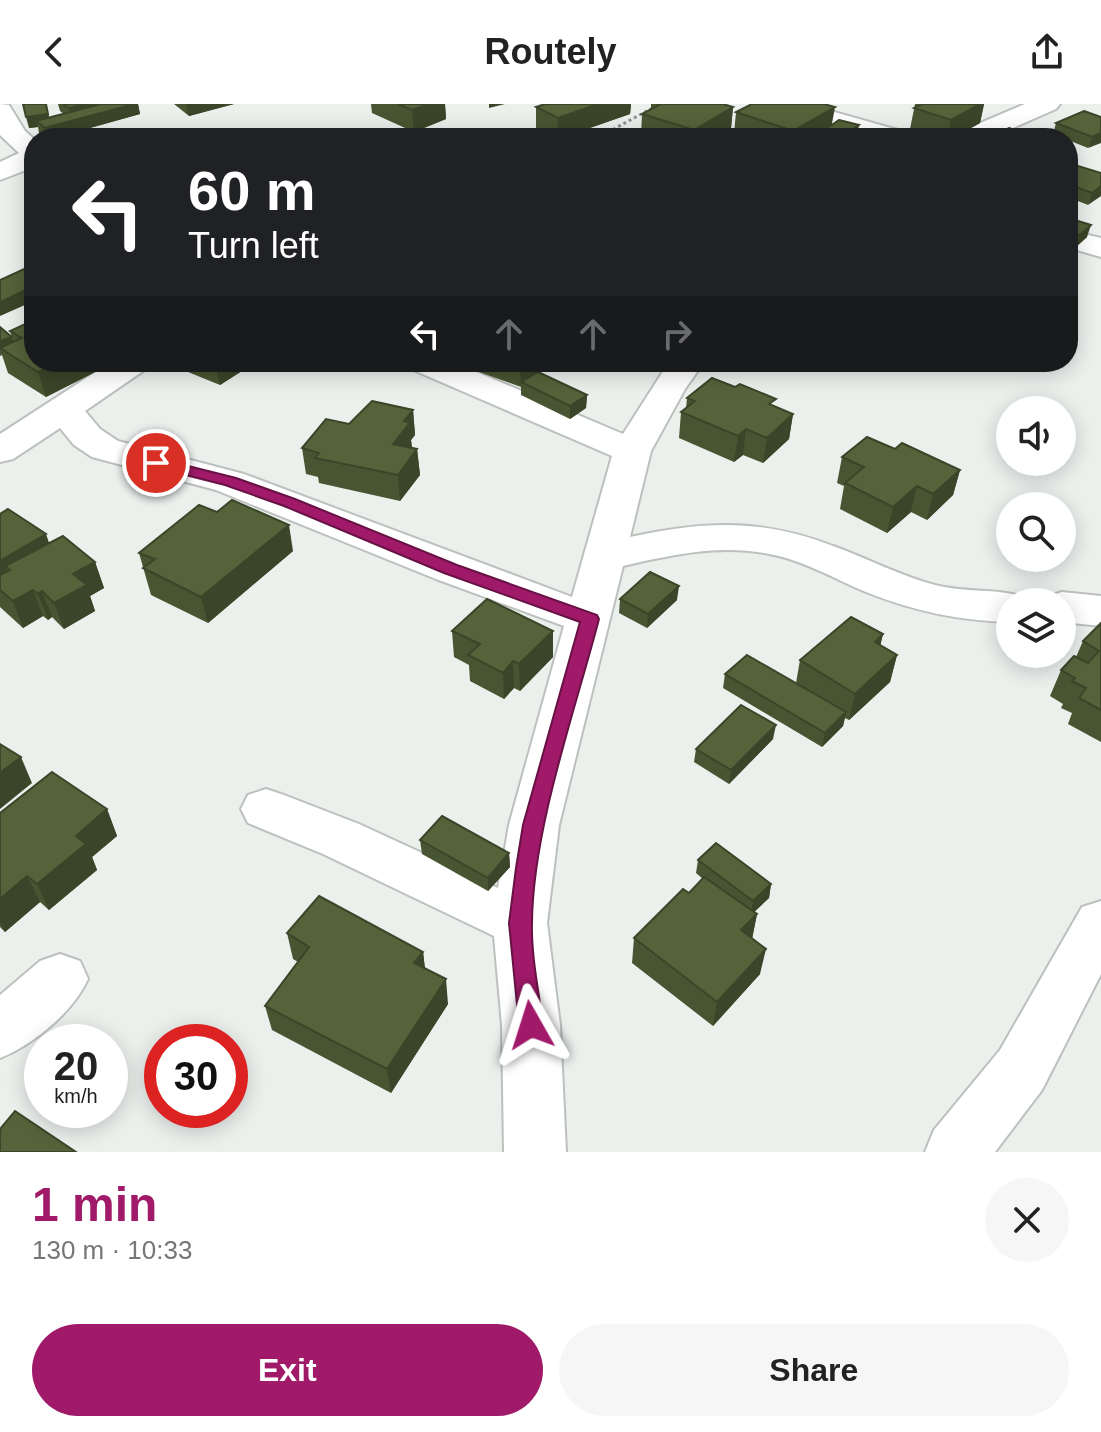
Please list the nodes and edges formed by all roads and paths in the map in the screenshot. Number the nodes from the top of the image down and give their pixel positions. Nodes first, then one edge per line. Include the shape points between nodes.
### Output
1 (660, 104) edge
2 (778, 104) edge
3 (1047, 104) edge
4 (1, 115) edge
5 (616, 128) edge
6 (861, 128) edge
7 (991, 128) edge
8 (24, 146) edge
9 (24, 160) edge
10 (0, 172) edge
11 (119, 372) edge
12 (446, 372) edge
13 (679, 372) edge
14 (64, 409) junction
15 (0, 451) edge
16 (632, 451) junction
17 (602, 557) junction
18 (996, 606) edge
19 (1076, 608) edge
20 (1101, 611) edge
21 (590, 619) junction
22 (266, 809) dead end
23 (520, 923) junction
24 (1101, 924) edge
25 (60, 979) dead end
26 (0, 1031) edge
27 (535, 1152) edge
28 (956, 1152) edge

1 - 5 path
2 - 6 street
3 - 7 street
4 - 8 street
9 - 10 street
11 - 14 street
12 - 16 street
13 - 16 street
14 - 15 street
14 - 21 street via 105,449 230,482
16 - 17 street
17 - 18 street via 687,539 745,537 807,551 926,598
17 - 21 street
19 - 20 street
21 - 23 street via 534,825
22 - 23 street
23 - 27 street via 531,1025
24 - 28 street via 1020,1072
25 - 26 street

